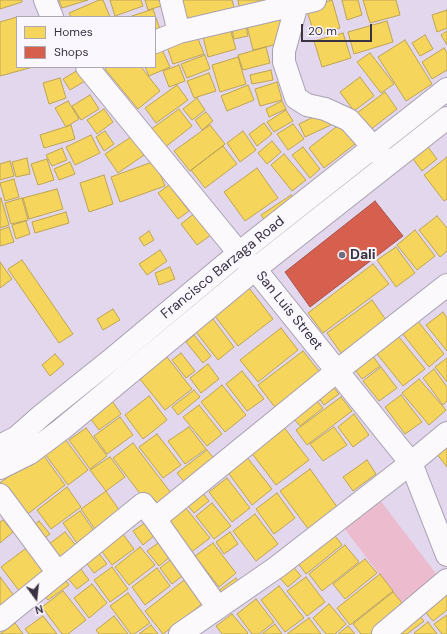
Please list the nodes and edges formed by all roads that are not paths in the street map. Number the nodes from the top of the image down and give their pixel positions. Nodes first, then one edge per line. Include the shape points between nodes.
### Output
1 (45, 0) edge
2 (171, 0) edge
3 (302, 1) edge
4 (52, 16) edge
5 (179, 32) junction
6 (156, 42) edge
7 (89, 68) edge
8 (447, 89) edge
9 (446, 121) edge
10 (374, 147) junction
11 (388, 165) junction
12 (239, 253) junction
13 (255, 269) junction
14 (447, 285) edge
15 (337, 371) junction
16 (447, 433) edge
17 (0, 446) edge
18 (411, 463) junction
19 (0, 468) edge
20 (0, 495) edge
21 (155, 519) junction
22 (447, 555) edge
23 (58, 573) junction
24 (447, 580) edge
25 (218, 608) junction
26 (0, 620) edge
27 (180, 634) edge
28 (383, 634) edge

1 - 4 street
2 - 5 street
3 - 5 street
3 - 10 street via 284,51 284,62 296,98 307,105 349,120
5 - 6 street
7 - 12 street, San Luis Street
8 - 10 street, Francisco Barzaga Road
9 - 11 street, Francisco Barzaga Road
10 - 11 street
10 - 12 street, Francisco Barzaga Road
11 - 13 street, Francisco Barzaga Road
12 - 13 street, San Luis Street
12 - 17 street, Francisco Barzaga Road via 17,437
13 - 15 street, San Luis Street
13 - 19 street, Francisco Barzaga Road via 62,429 30,453
14 - 15 street
15 - 18 street, San Luis Street
15 - 21 street
16 - 18 street
18 - 22 street, San Luis Street
18 - 25 street
20 - 23 street
21 - 23 street via 143,504
21 - 25 street
23 - 26 street
24 - 28 street
25 - 27 street

